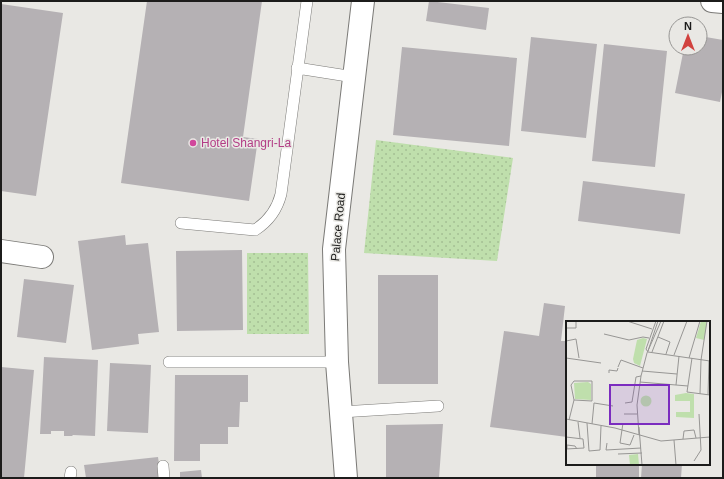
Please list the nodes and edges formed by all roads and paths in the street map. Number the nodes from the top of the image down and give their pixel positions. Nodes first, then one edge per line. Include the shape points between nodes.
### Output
1 (307, 1) edge
2 (363, 1) edge
3 (712, 1) edge
4 (723, 2) edge
5 (297, 68) junction
6 (354, 77) junction
7 (181, 223) dead end
8 (1, 251) edge
9 (42, 257) dead end
10 (169, 362) dead end
11 (337, 362) junction
12 (438, 406) dead end
13 (341, 412) junction
14 (162, 466) dead end
15 (164, 478) edge
16 (346, 478) edge

1 - 5 lane
2 - 6 street, Palace Road
3 - 4 street
5 - 6 lane
5 - 7 lane via 281,194 275,212 256,230
6 - 11 street, Palace Road via 334,249
8 - 9 street
10 - 11 lane
11 - 13 street, Palace Road
12 - 13 lane
13 - 16 street, Palace Road
14 - 15 lane

